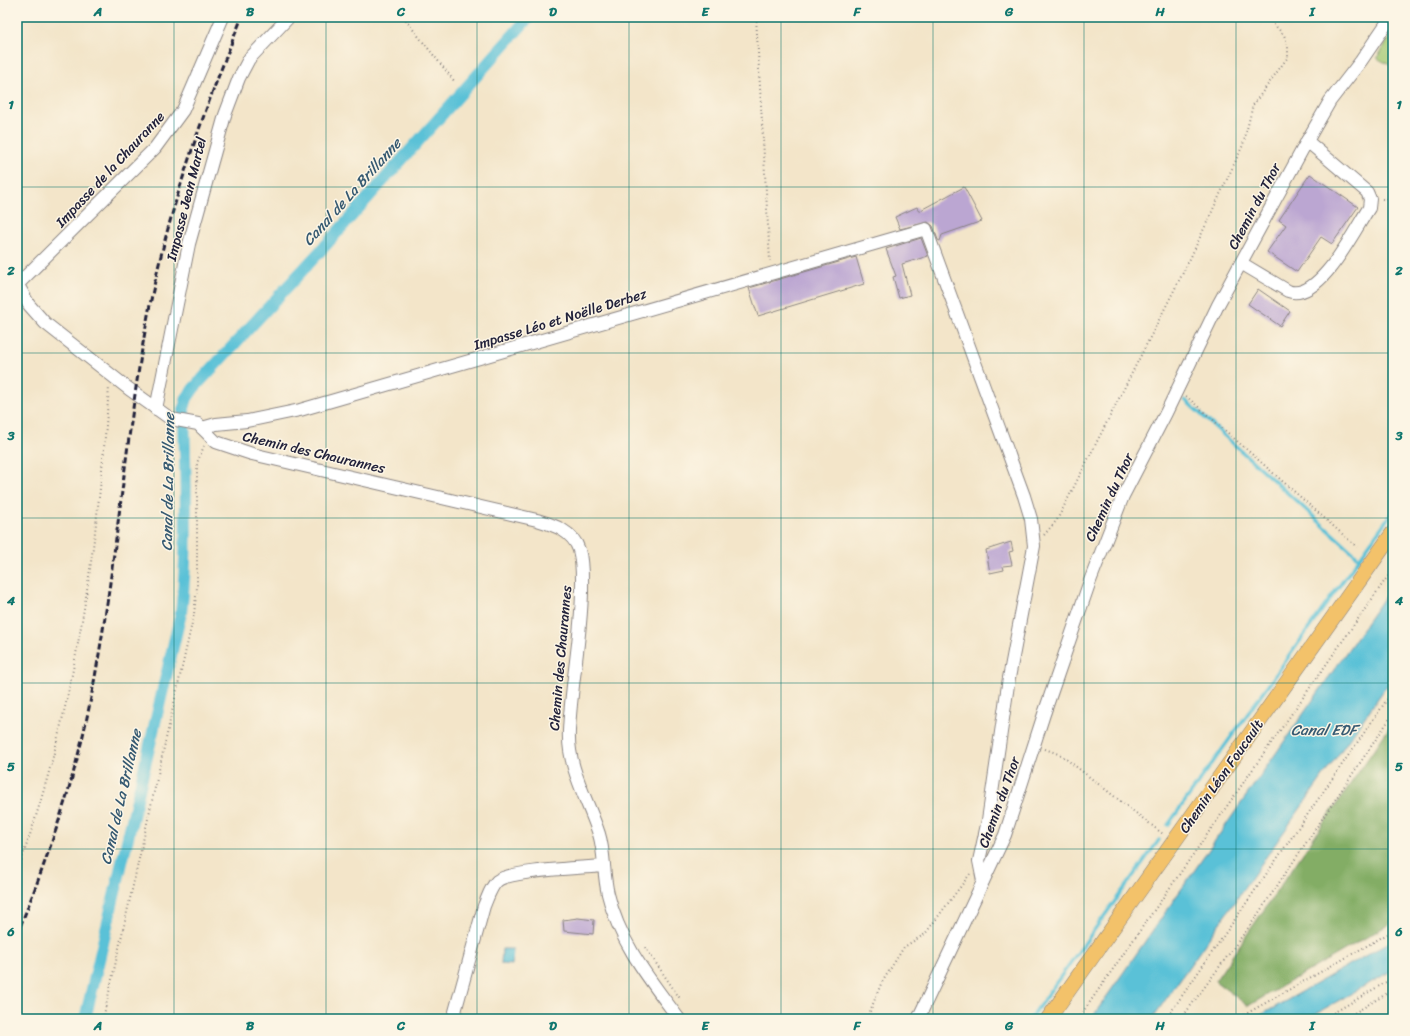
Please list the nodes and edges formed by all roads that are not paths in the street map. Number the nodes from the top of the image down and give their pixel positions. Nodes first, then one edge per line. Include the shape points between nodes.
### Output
1 (210, 17) edge
2 (223, 17) edge
3 (289, 17) edge
4 (1391, 17) edge
5 (217, 30) junction
6 (1307, 141) junction
7 (1241, 263) junction
8 (18, 284) edge
9 (156, 409) junction
10 (202, 428) junction
11 (1393, 533) edge
12 (604, 866) junction
13 (983, 881) junction
14 (453, 1019) edge
15 (679, 1019) edge
16 (918, 1019) edge
17 (1048, 1019) edge

1 - 5 street
2 - 5 street, Impasse de la Chauranne
3 - 9 street, Impasse Jean Martel via 249,58 225,115 189,244
4 - 6 street, Chemin du Thor via 1330,101
5 - 8 street, Impasse de la Chauranne via 186,106 169,131
6 - 7 street, Chemin du Thor
6 - 7 street via 1367,192 1370,199 1369,208 1328,272 1303,292 1288,291
7 - 13 street, Chemin du Thor via 1123,496 1106,537 1044,714 1005,835
8 - 9 street via 29,305 45,323
9 - 10 street via 171,419 198,424
10 - 12 street, Chemin des Chaurannes via 210,439 218,444 252,454 537,520 558,527 570,536 579,551 582,575 569,750 599,834
10 - 13 street, Impasse Léo et Noëlle Derbez via 300,410 924,228 927,230 1024,496 1031,519 1034,546 1009,678 979,864
11 - 17 main road, Chemin Léon Foucault
12 - 14 street via 512,875 498,881 484,906
12 - 15 street, Chemin des Chaurannes via 608,893 621,933 632,953
13 - 16 street, Chemin du Thor

